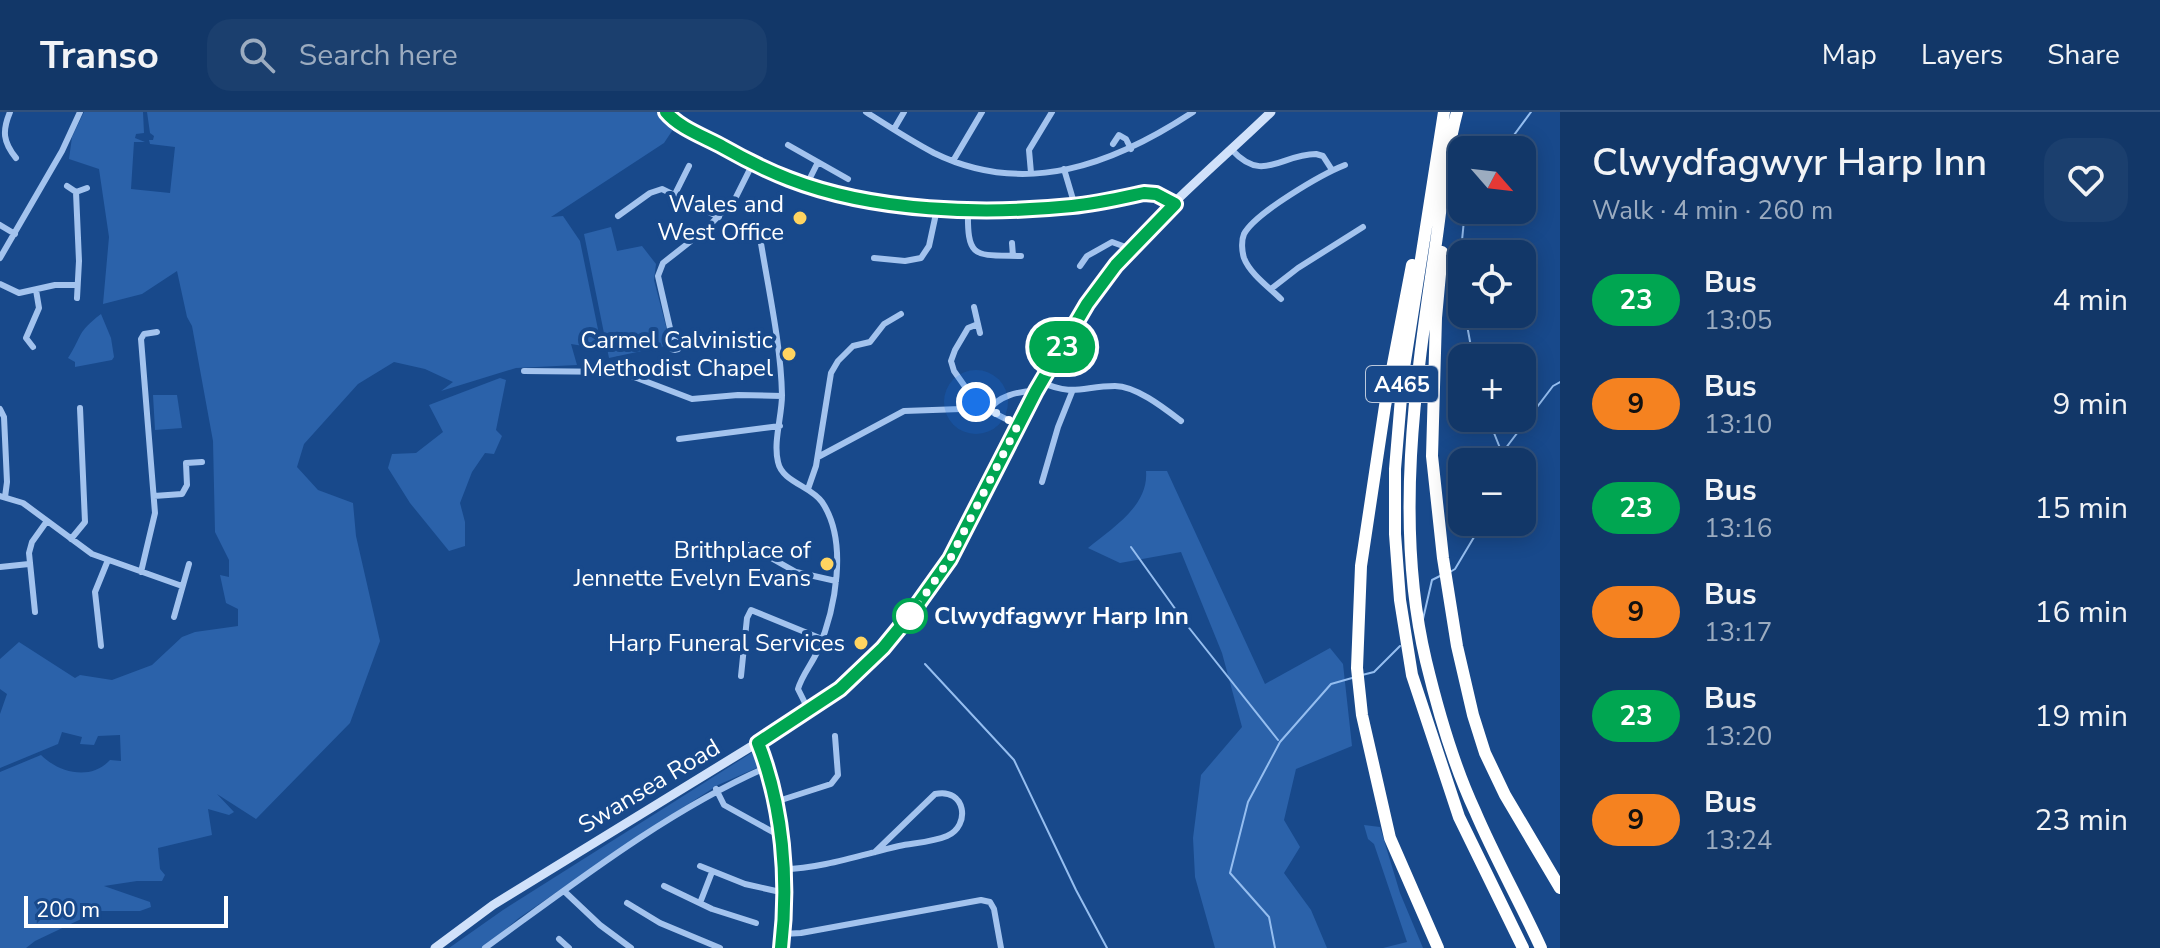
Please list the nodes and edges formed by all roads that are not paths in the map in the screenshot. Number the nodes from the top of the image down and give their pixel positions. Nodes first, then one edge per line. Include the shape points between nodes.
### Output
1 (10, 112) edge
2 (80, 112) edge
3 (666, 112) edge
4 (866, 112) edge
5 (904, 112) edge
6 (982, 112) edge
7 (1052, 112) edge
8 (1193, 112) edge
9 (1271, 112) edge
10 (1444, 112) edge
11 (1457, 112) edge
12 (894, 129) junction
13 (1113, 144) dead end
14 (788, 145) dead end
15 (3, 146) edge
16 (1131, 149) junction
17 (1232, 150) junction
18 (16, 158) dead end
19 (953, 161) junction
20 (818, 162) junction
21 (753, 163) junction
22 (1345, 165) dead end
23 (689, 166) dead end
24 (1064, 169) junction
25 (1434, 169) junction
26 (1332, 170) junction
27 (1031, 173) junction
28 (848, 179) dead end
29 (807, 184) junction
30 (67, 186) dead end
31 (87, 188) dead end
32 (76, 192) junction
33 (675, 194) junction
34 (1175, 204) junction
35 (1075, 206) junction
36 (937, 209) junction
37 (968, 210) junction
38 (618, 216) dead end
39 (719, 217) junction
40 (1439, 223) junction
41 (0, 225) edge
42 (1363, 227) dead end
43 (759, 231) dead end
44 (15, 234) junction
45 (1012, 243) dead end
46 (1131, 249) junction
47 (0, 258) edge
48 (874, 258) dead end
49 (1080, 266) dead end
50 (0, 284) edge
51 (77, 285) junction
52 (1271, 289) junction
53 (36, 290) junction
54 (77, 298) dead end
55 (1281, 299) dead end
56 (974, 307) dead end
57 (901, 314) dead end
58 (978, 324) junction
59 (157, 332) dead end
60 (980, 333) dead end
61 (16, 337) dead end
62 (672, 337) dead end
63 (26, 338) junction
64 (33, 347) dead end
65 (524, 371) dead end
66 (1038, 387) junction
67 (1072, 392) junction
68 (782, 396) junction
69 (978, 405) junction
70 (80, 408) dead end
71 (0, 409) edge
72 (988, 411) junction
73 (1181, 421) dead end
74 (1018, 425) junction
75 (780, 426) junction
76 (679, 439) dead end
77 (818, 458) junction
78 (202, 462) dead end
79 (1042, 482) dead end
80 (808, 489) junction
81 (2, 496) edge
82 (154, 496) junction
83 (47, 521) junction
84 (71, 539) junction
85 (748, 545) dead end
86 (108, 560) junction
87 (29, 564) junction
88 (189, 564) dead end
89 (0, 567) edge
90 (141, 572) junction
91 (836, 581) junction
92 (182, 586) junction
93 (756, 600) dead end
94 (751, 610) junction
95 (35, 612) dead end
96 (174, 617) dead end
97 (822, 639) junction
98 (101, 646) dead end
99 (731, 668) dead end
100 (809, 711) junction
101 (835, 736) dead end
102 (758, 743) junction
103 (765, 768) junction
104 (716, 789) junction
105 (775, 802) junction
106 (780, 836) junction
107 (875, 852) junction
108 (700, 866) dead end
109 (784, 869) junction
110 (712, 872) junction
111 (664, 886) dead end
112 (1560, 888) edge
113 (564, 891) junction
114 (785, 893) junction
115 (627, 903) dead end
116 (700, 903) junction
117 (756, 923) dead end
118 (783, 934) junction
119 (559, 939) dead end
120 (435, 948) edge
121 (485, 948) edge
122 (569, 948) edge
123 (631, 948) edge
124 (720, 948) edge
125 (781, 948) edge
126 (1001, 948) edge
127 (1438, 948) edge
128 (1523, 948) edge
129 (1541, 948) edge

1 - 15 street
2 - 44 street
3 - 21 street
4 - 12 street
5 - 12 street
6 - 19 street
7 - 27 street via 1029,150
8 - 16 street
9 - 17 street, Swansea Road
10 - 25 highway, A465
11 - 40 highway, A465
12 - 19 street
13 - 16 street via 1119,135
14 - 20 street
15 - 18 street
16 - 24 street
17 - 26 street via 1263,167 1316,154
17 - 34 street, Swansea Road
19 - 27 street via 984,171
20 - 28 street
20 - 29 street
21 - 29 street
21 - 39 street
22 - 26 street
23 - 33 street
24 - 27 street
24 - 35 street
25 - 127 highway via 1426,181 1385,406 1361,566 1357,647 1362,715 1390,838
25 - 128 highway, A465 via 1396,453 1400,600 1412,675 1459,817
26 - 52 street via 1246,232 1246,263
29 - 36 street
30 - 32 street
31 - 32 street
32 - 51 street
33 - 38 street via 662,189 650,193
33 - 39 street
34 - 35 street via 1144,193
34 - 46 street, Swansea Road
35 - 37 street
36 - 37 street
36 - 48 street via 921,258
37 - 45 street via 967,239 975,251 1017,256
39 - 62 street via 663,263 658,276
40 - 112 highway via 1444,239 1432,456 1457,646 1485,753
40 - 129 highway, A465 via 1414,406 1414,584 1426,662 1447,736 1473,808
41 - 44 street
42 - 52 street
43 - 68 street
44 - 47 street
46 - 49 street via 1112,242
46 - 66 street, Swansea Road via 1087,304
50 - 53 street via 13,292
51 - 53 street
51 - 54 street
52 - 55 street
53 - 63 street via 39,308
56 - 58 street
57 - 77 street via 870,342 853,346 831,373
58 - 60 street
58 - 69 street via 968,328 951,361
59 - 82 street via 141,339
61 - 63 street
63 - 64 street
65 - 68 street via 621,372 692,399
66 - 67 street
66 - 72 street via 994,401
66 - 74 street, Swansea Road
67 - 73 street via 1118,385
67 - 79 street
68 - 75 street
69 - 72 street
69 - 77 street via 904,411
70 - 84 street via 85,522
71 - 81 street via 7,482
72 - 74 street
74 - 100 street, Swansea Road via 934,584 883,648
75 - 76 street
75 - 80 street via 779,468
77 - 80 street
78 - 82 street via 186,463 182,494
80 - 91 street via 830,517
81 - 83 street via 23,503
82 - 90 street via 154,521
83 - 84 street
83 - 87 street via 32,542
84 - 86 street
85 - 91 street via 796,572
86 - 90 street
86 - 98 street via 95,592
87 - 89 street
87 - 95 street
88 - 92 street
90 - 92 street
91 - 97 street
92 - 96 street
93 - 94 street
94 - 97 street
94 - 99 street via 741,672
97 - 100 street via 798,689
100 - 102 street, Swansea Road
101 - 105 street via 838,775 831,784
102 - 103 street
102 - 120 street, Swansea Road via 493,905
103 - 104 street
103 - 105 street
104 - 106 street via 724,805
104 - 113 street
105 - 106 street
106 - 109 street
107 - 107 street via 947,836 962,817 957,798 935,794
107 - 109 street
108 - 110 street
109 - 114 street
110 - 114 street
110 - 116 street
111 - 116 street
113 - 121 street
113 - 123 street
114 - 118 street
115 - 124 street
116 - 117 street
118 - 125 street
118 - 126 street via 981,900 994,909
119 - 122 street

